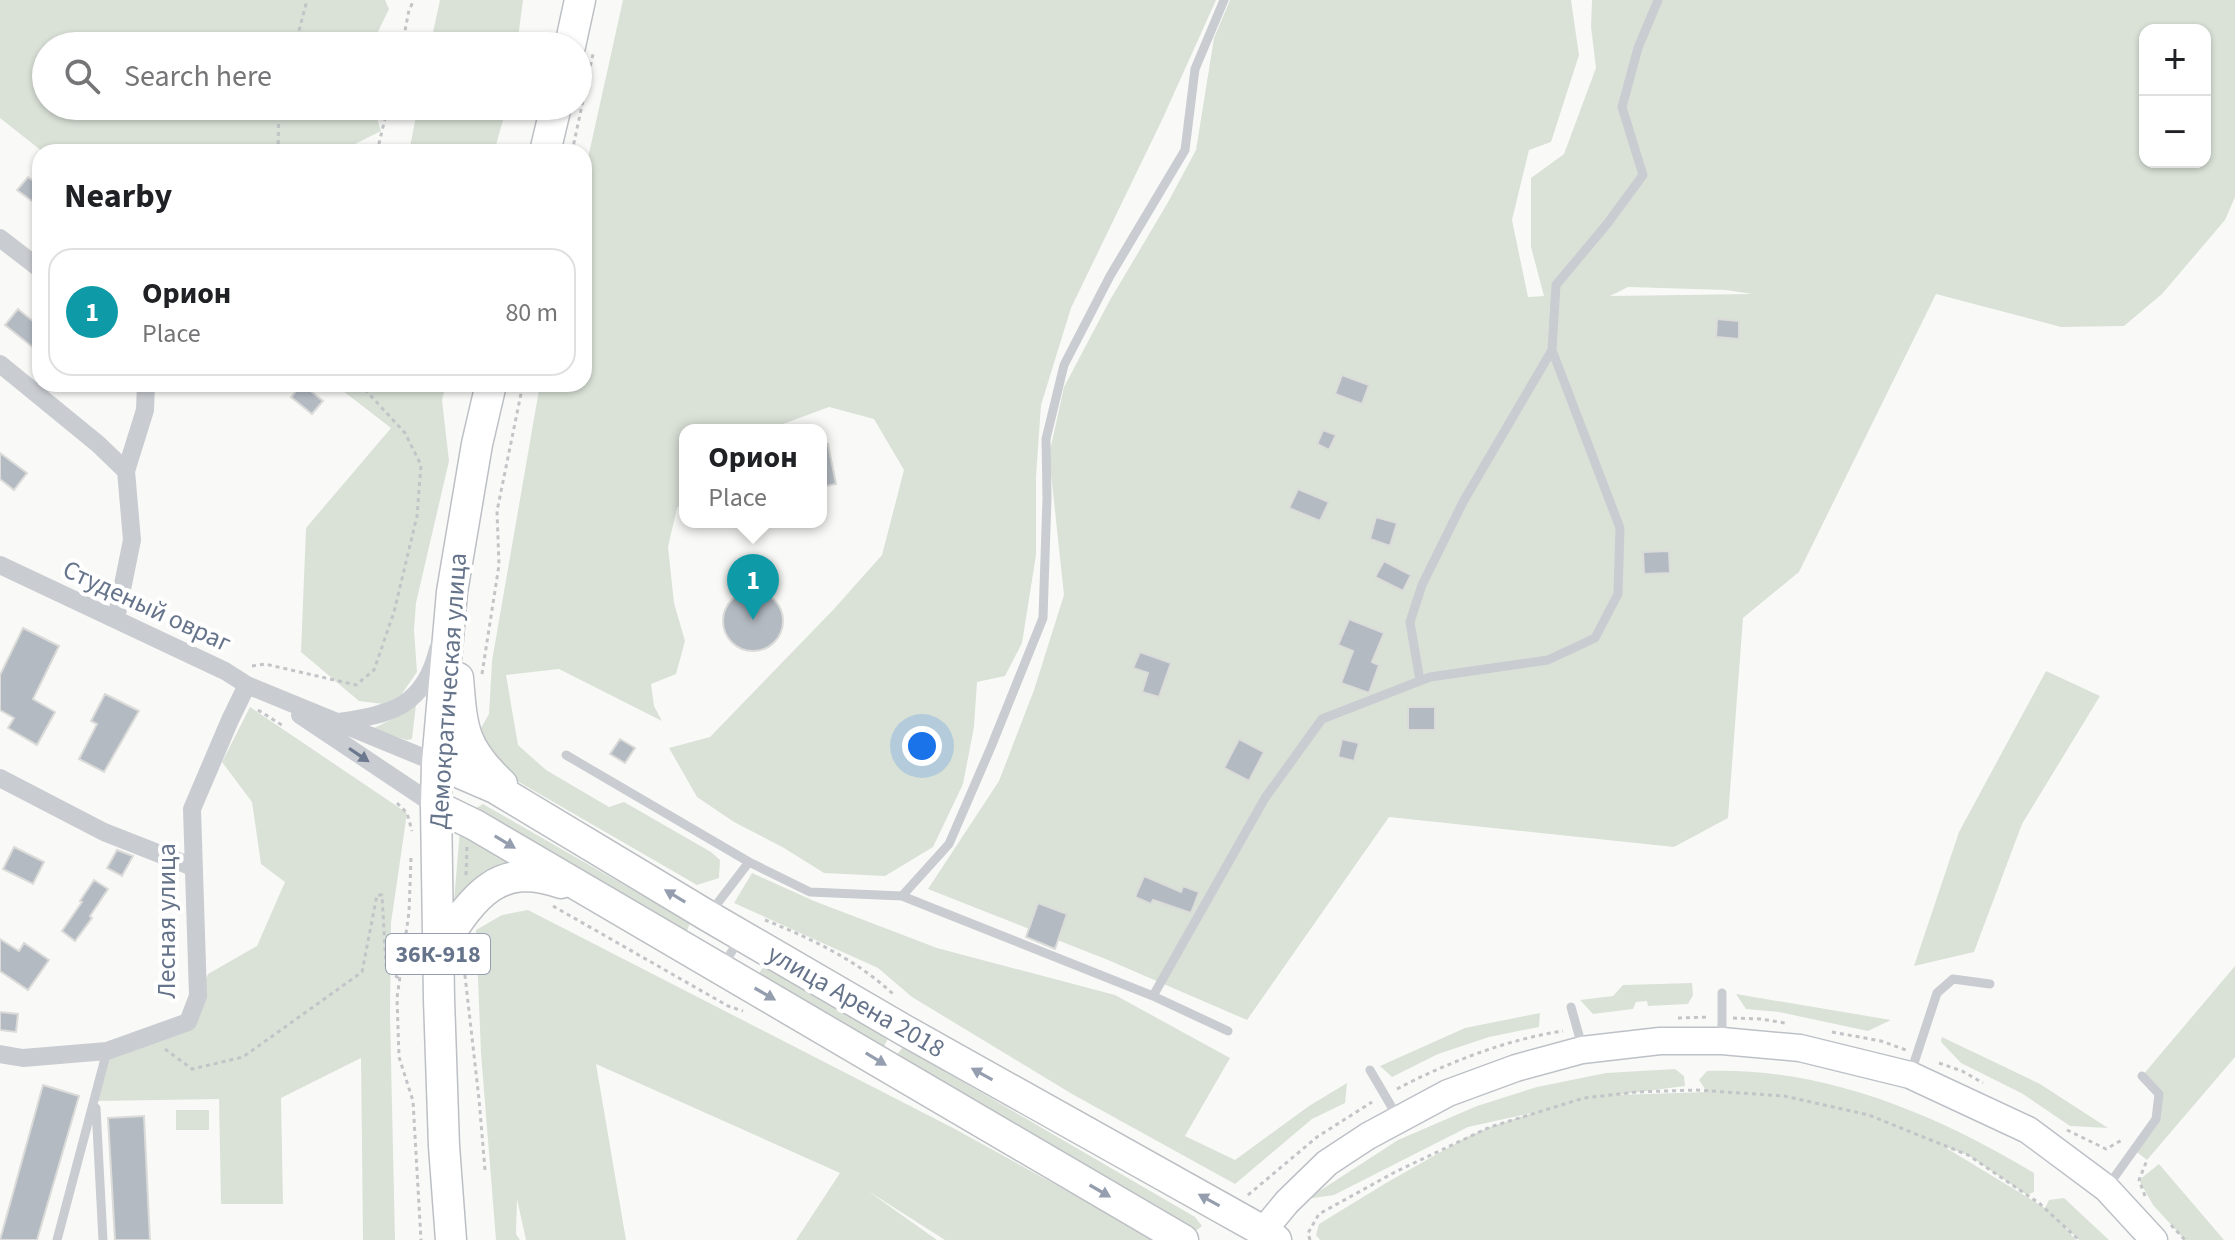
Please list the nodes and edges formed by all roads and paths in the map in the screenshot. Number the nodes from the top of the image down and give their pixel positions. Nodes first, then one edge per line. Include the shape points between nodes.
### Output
1 (307, 0) edge
2 (414, 0) edge
3 (580, 0) edge
4 (1224, 0) edge
5 (1658, 0) edge
6 (299, 32) edge
7 (405, 32) edge
8 (581, 32) edge
9 (279, 120) edge
10 (385, 120) edge
11 (553, 120) edge
12 (575, 120) edge
13 (278, 144) edge
14 (379, 144) edge
15 (547, 144) edge
16 (573, 144) edge
17 (0, 238) edge
18 (32, 263) edge
19 (1552, 350) junction
20 (0, 364) edge
21 (32, 390) edge
22 (34, 392) edge
23 (146, 392) edge
24 (367, 392) edge
25 (489, 392) edge
26 (521, 392) edge
27 (126, 471) junction
28 (0, 565) edge
29 (452, 592) junction
30 (116, 619) junction
31 (225, 671) junction
32 (482, 675) dead end
33 (1420, 681) junction
34 (244, 692) junction
35 (271, 696) junction
36 (339, 722) junction
37 (286, 728) dead end
38 (566, 755) dead end
39 (437, 763) junction
40 (0, 778) edge
41 (389, 795) dead end
42 (521, 803) junction
43 (436, 806) junction
44 (413, 833) dead end
45 (467, 840) dead end
46 (412, 849) dead end
47 (749, 862) junction
48 (193, 867) junction
49 (466, 887) dead end
50 (595, 895) junction
51 (902, 896) junction
52 (554, 907) dead end
53 (708, 916) junction
54 (748, 926) junction
55 (450, 952) junction
56 (722, 968) junction
57 (400, 979) junction
58 (1990, 984) dead end
59 (1722, 993) dead end
60 (893, 995) dead end
61 (1153, 996) junction
62 (1571, 1007) dead end
63 (743, 1011) dead end
64 (1671, 1018) dead end
65 (1791, 1024) dead end
66 (1722, 1029) junction
67 (1821, 1030) dead end
68 (1228, 1031) dead end
69 (150, 1036) junction
70 (1580, 1039) junction
71 (107, 1051) junction
72 (0, 1054) edge
73 (1914, 1065) junction
74 (1370, 1070) dead end
75 (2142, 1076) dead end
76 (1989, 1087) dead end
77 (1384, 1096) junction
78 (96, 1101) junction
79 (1399, 1119) junction
80 (2056, 1124) dead end
81 (2134, 1150) junction
82 (485, 1170) dead end
83 (2106, 1188) junction
84 (1235, 1197) dead end
85 (2153, 1205) dead end
86 (2159, 1228) edge
87 (1265, 1237) edge
88 (57, 1240) edge
89 (103, 1240) edge
90 (421, 1240) edge
91 (451, 1240) edge
92 (1183, 1240) edge
93 (1310, 1240) edge
94 (2079, 1240) edge
95 (2185, 1240) edge

1 - 6 path
2 - 7 path
3 - 8 main road
4 - 51 lane via 1195,69 1185,150 1064,365 1046,439 1043,618 949,844
5 - 19 lane via 1622,107 1643,175 1556,285
9 - 13 path
10 - 14 path
11 - 15 main road
12 - 16 path
17 - 18 street
19 - 33 lane via 1463,502 1422,585 1410,622
19 - 33 lane via 1620,528 1618,594 1595,638 1548,660
20 - 21 street
22 - 27 street
23 - 27 street
24 - 31 path via 405,433 421,465 417,516 374,670 356,685 265,664
25 - 29 main road, Демократическая улица / 36К-918
26 - 32 path via 497,511 499,565
27 - 30 street via 132,540
28 - 30 street, Студеный овраг
29 - 36 street via 435,662 418,692 381,715
29 - 39 main road, Демократическая улица / 36К-918
29 - 42 main road via 464,729 473,754
30 - 31 street, Студеный овраг
31 - 34 street, Студеный овраг
33 - 61 lane via 1322,719 1265,798
34 - 35 street, Студеный овраг
34 - 37 path
34 - 48 street, Лесная улица via 192,809
35 - 36 street
35 -> 43 street
36 - 39 street
38 - 47 lane
39 - 42 main road, улица Арена 2018
39 - 43 main road, Демократическая улица / 36К-918
40 - 48 street via 104,832
41 - 44 path via 407,813
53 -> 42 main road, улица Арена 2018
43 -> 50 main road, улица Арена 2018
43 - 55 main road, Демократическая улица / 36К-918
45 - 49 path
46 - 57 path
47 - 51 lane via 810,892
47 - 53 lane
48 - 69 street, Лесная улица via 198,996 188,1022
50 - 55 main road via 540,876 486,888 471,901
50 - 56 main road, улица Арена 2018
51 - 61 lane
52 - 63 path
53 - 54 main road, улица Арена 2018
54 - 56 lane
54 - 60 path via 804,936 874,976
87 -> 54 main road, улица Арена 2018 via 904,1030
55 - 82 path via 479,1099
55 - 91 main road, Демократическая улица / 36К-918 via 444,1131
56 -> 92 main road, улица Арена 2018
57 - 69 path via 386,966 382,895 377,895 362,972 243,1057 192,1069
57 - 90 path via 399,1057 413,1101
58 - 73 lane via 1953,979 1937,993
59 - 66 lane
61 - 68 lane
62 - 70 lane
64 - 66 path via 1700,1016
65 - 66 path via 1761,1019
66 - 70 main road via 1660,1041
66 - 73 main road via 1800,1048
67 - 73 path via 1881,1041
69 - 71 street, Лесная улица
70 - 77 path via 1548,1033 1474,1055
70 - 79 main road
71 - 72 street, Лесная улица via 23,1058
71 - 78 lane
73 - 76 path via 1962,1071
73 - 83 main road via 2028,1130
74 - 77 lane
75 - 81 lane via 2159,1094 2156,1119
77 - 79 lane
77 - 84 path via 1317,1137 1250,1195
78 - 88 lane
78 - 89 lane
79 - 87 main road via 1327,1163 1287,1202
80 - 81 path via 2106,1149 2122,1140
81 - 83 lane
81 - 85 path via 2147,1160 2139,1180
83 - 86 main road
86 - 95 path
93 - 94 path via 1308,1233 1319,1214 1490,1127 1584,1098 1696,1090 1784,1096 1869,1115 1968,1155 2039,1203

